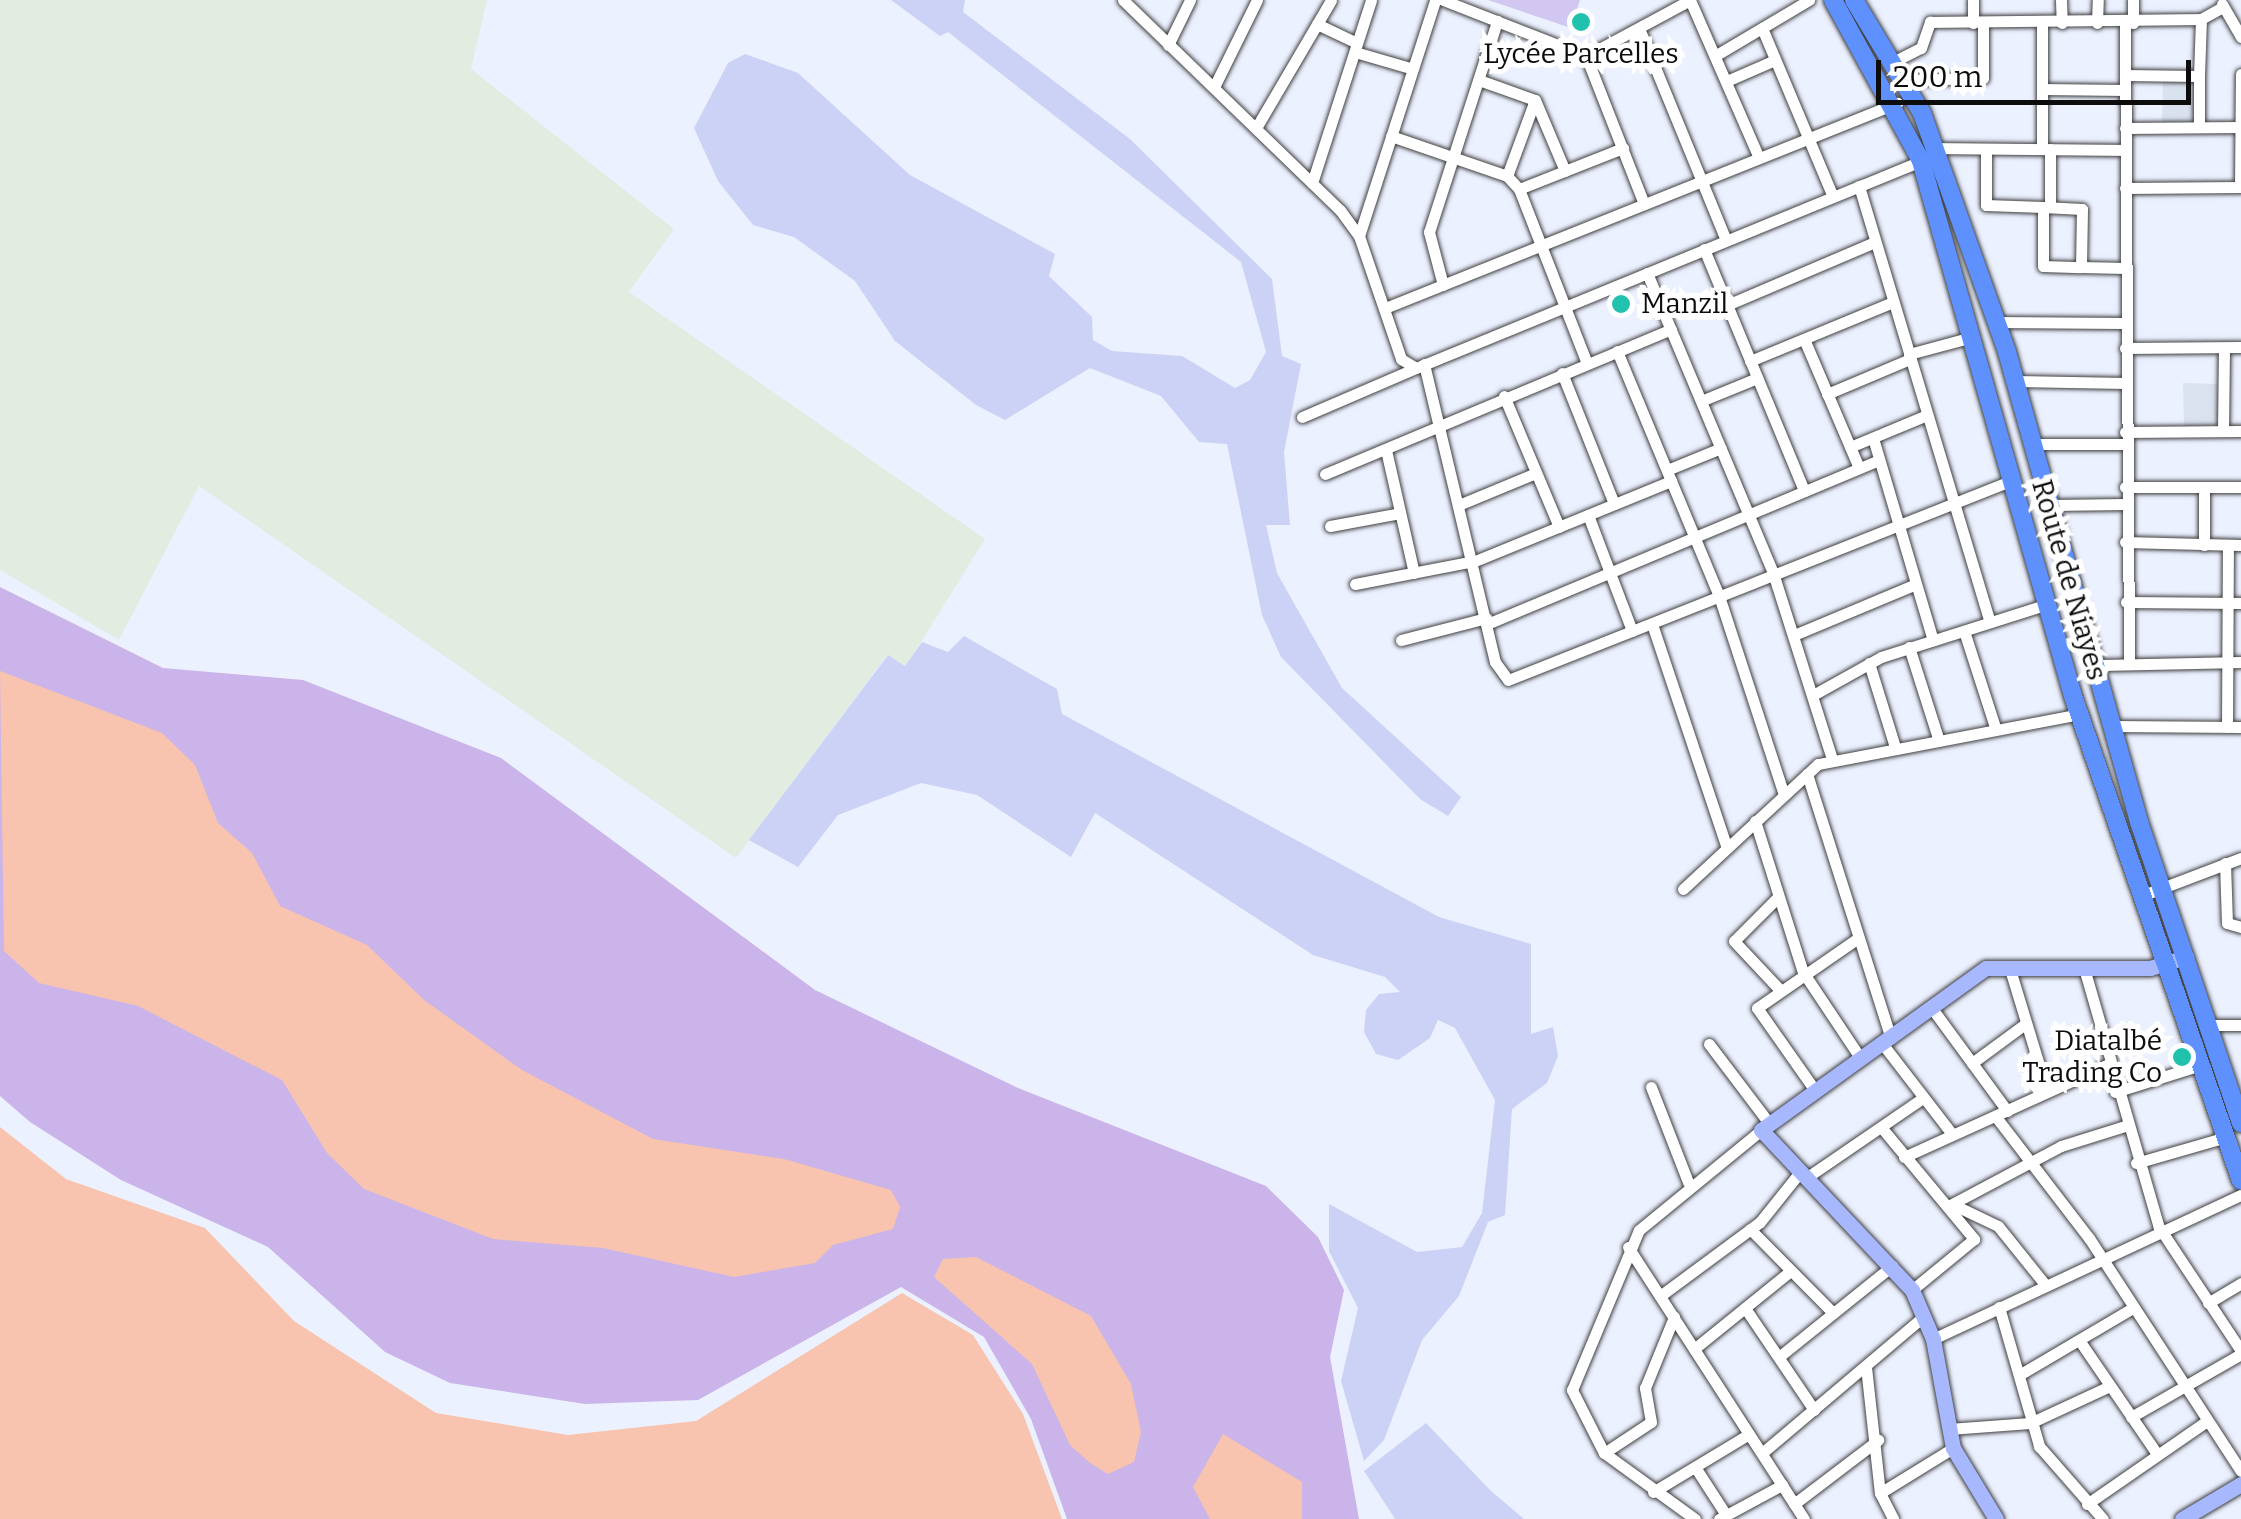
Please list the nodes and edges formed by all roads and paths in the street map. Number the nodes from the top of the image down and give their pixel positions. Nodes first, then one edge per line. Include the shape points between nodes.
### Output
1 (1122, 0) edge
2 (1190, 0) edge
3 (1257, 0) edge
4 (1331, 0) edge
5 (1435, 0) edge
6 (1443, 0) edge
7 (1690, 0) edge
8 (1809, 0) edge
9 (1832, 0) edge
10 (1854, 0) edge
11 (1972, 0) edge
12 (2061, 0) edge
13 (2098, 0) edge
14 (2132, 0) edge
15 (1370, 1) edge
16 (2222, 3) edge
17 (2201, 19) junction
18 (1498, 21) junction
19 (1978, 23) junction
20 (2129, 23) junction
21 (1317, 24) junction
22 (2042, 24) junction
23 (2062, 24) junction
24 (2098, 24) junction
25 (1762, 28) junction
26 (1641, 32) junction
27 (2241, 37) edge
28 (1168, 45) junction
29 (1356, 47) junction
30 (1718, 54) junction
31 (1586, 56) junction
32 (1775, 60) junction
33 (1893, 62) junction
34 (1413, 69) junction
35 (2241, 74) edge
36 (2125, 75) junction
37 (2200, 76) junction
38 (1479, 80) junction
39 (1729, 80) junction
40 (1904, 80) junction
41 (1214, 87) junction
42 (2042, 89) junction
43 (2125, 90) junction
44 (1535, 100) junction
45 (1897, 103) junction
46 (2199, 127) junction
47 (2240, 127) edge
48 (1256, 128) junction
49 (2125, 128) junction
50 (1391, 136) junction
51 (1809, 138) junction
52 (1623, 148) junction
53 (2046, 149) junction
54 (1986, 150) junction
55 (2125, 150) junction
56 (1927, 154) junction
57 (1453, 156) junction
58 (1759, 158) junction
59 (1566, 171) junction
60 (1507, 176) junction
61 (1702, 181) junction
62 (1312, 183) junction
63 (1858, 186) junction
64 (2125, 188) junction
65 (2240, 188) edge
66 (1520, 189) junction
67 (1833, 196) junction
68 (1644, 204) junction
69 (2046, 207) junction
70 (1359, 236) junction
71 (1726, 240) junction
72 (1875, 242) junction
73 (1542, 246) junction
74 (1704, 250) junction
75 (2081, 267) junction
76 (2125, 268) junction
77 (1647, 273) junction
78 (1443, 285) junction
79 (1894, 302) junction
80 (1565, 306) junction
81 (1727, 306) junction
82 (1386, 308) junction
83 (1994, 322) junction
84 (2125, 323) junction
85 (1670, 329) junction
86 (1972, 337) junction
87 (1804, 339) junction
88 (2125, 348) junction
89 (2224, 348) junction
90 (2241, 348) edge
91 (1617, 350) junction
92 (1910, 357) junction
93 (1750, 361) junction
94 (1587, 363) junction
95 (1420, 366) junction
96 (1562, 373) junction
97 (1757, 378) junction
98 (2016, 381) junction
99 (2125, 383) junction
100 (1828, 394) junction
101 (1504, 396) junction
102 (1701, 401) junction
103 (1927, 415) junction
104 (1302, 417) dead end
105 (1444, 421) junction
106 (2223, 431) junction
107 (2241, 431) edge
108 (1873, 438) junction
109 (2125, 438) junction
110 (2034, 444) junction
111 (1721, 448) junction
112 (1850, 448) junction
113 (1386, 450) junction
114 (1880, 460) junction
115 (1858, 468) junction
116 (1536, 473) junction
117 (1325, 474) dead end
118 (1669, 476) junction
119 (2013, 480) junction
120 (2241, 486) edge
121 (2125, 487) junction
122 (2204, 487) junction
123 (1804, 491) junction
124 (1462, 504) junction
125 (1614, 504) junction
126 (1953, 504) junction
127 (2125, 504) junction
128 (2051, 506) junction
129 (1400, 513) junction
130 (1749, 514) junction
131 (1588, 515) junction
132 (1330, 526) dead end
133 (1898, 526) junction
134 (1560, 527) junction
135 (1694, 537) junction
136 (2125, 542) junction
137 (2204, 545) junction
138 (2234, 545) edge
139 (1475, 561) junction
140 (1414, 572) junction
141 (1772, 572) junction
142 (1610, 573) junction
143 (1354, 584) dead end
144 (1916, 584) junction
145 (1718, 596) junction
146 (2126, 602) junction
147 (2235, 603) edge
148 (2048, 604) junction
149 (1486, 621) junction
150 (1990, 622) junction
151 (1652, 624) junction
152 (1632, 631) junction
153 (1964, 631) junction
154 (1794, 635) junction
155 (1401, 640) dead end
156 (1933, 640) junction
157 (1909, 647) junction
158 (1870, 662) junction
159 (2234, 662) edge
160 (2129, 664) junction
161 (2101, 665) junction
162 (1813, 694) junction
163 (2079, 714) junction
164 (2112, 726) junction
165 (2227, 726) junction
166 (1995, 727) junction
167 (2241, 727) edge
168 (1938, 738) junction
169 (1895, 747) junction
170 (1832, 758) junction
171 (1807, 774) junction
172 (1784, 795) junction
173 (1755, 821) junction
174 (1726, 845) junction
175 (2241, 858) edge
176 (2226, 863) junction
177 (2162, 885) junction
178 (1683, 890) dead end
179 (2141, 896) junction
180 (1778, 897) junction
181 (2241, 927) edge
182 (1858, 938) junction
183 (2186, 956) junction
184 (2165, 963) junction
185 (2009, 966) junction
186 (2084, 968) junction
187 (1803, 972) junction
188 (1779, 989) junction
189 (1931, 1007) junction
190 (2025, 1024) junction
191 (2208, 1025) junction
192 (2241, 1025) edge
193 (1885, 1038) junction
194 (1710, 1044) dead end
195 (1860, 1056) junction
196 (1972, 1063) junction
197 (2202, 1065) junction
198 (2107, 1066) junction
199 (1650, 1087) dead end
200 (2046, 1088) junction
201 (1814, 1089) junction
202 (2115, 1092) junction
203 (1924, 1098) junction
204 (2237, 1103) edge
205 (2001, 1114) junction
206 (2241, 1123) edge
207 (1765, 1126) junction
208 (2125, 1126) junction
209 (1881, 1127) junction
210 (1952, 1134) junction
211 (2226, 1137) junction
212 (1904, 1157) junction
213 (2136, 1163) junction
214 (2032, 1164) junction
215 (1803, 1175) junction
216 (2241, 1181) edge
217 (1688, 1182) junction
218 (2241, 1196) edge
219 (1952, 1204) junction
220 (2159, 1227) junction
221 (1750, 1229) junction
222 (1628, 1247) junction
223 (2099, 1254) junction
224 (1892, 1266) junction
225 (1789, 1272) junction
226 (2043, 1282) junction
227 (2241, 1283) edge
228 (1912, 1290) junction
229 (1660, 1296) junction
230 (2208, 1303) junction
231 (1999, 1307) junction
232 (1745, 1308) junction
233 (2131, 1309) junction
234 (1832, 1313) junction
235 (1924, 1316) junction
236 (1674, 1317) junction
237 (1933, 1339) junction
238 (2080, 1340) junction
239 (1694, 1349) junction
240 (2241, 1352) edge
241 (1780, 1356) junction
242 (1866, 1367) junction
243 (2019, 1375) junction
244 (2110, 1386) junction
245 (2184, 1386) junction
246 (1814, 1410) junction
247 (2131, 1417) junction
248 (2207, 1422) junction
249 (2030, 1423) junction
250 (1949, 1429) junction
251 (1749, 1434) junction
252 (1878, 1440) junction
253 (1953, 1448) junction
254 (2155, 1451) junction
255 (1604, 1453) junction
256 (1762, 1453) junction
257 (1695, 1467) junction
258 (2241, 1471) edge
259 (2241, 1484) edge
260 (1782, 1486) junction
261 (1653, 1492) junction
262 (1880, 1493) junction
263 (1794, 1504) junction
264 (2086, 1504) junction
265 (2193, 1516) edge
266 (1722, 1517) edge
267 (1695, 1519) edge
268 (1804, 1519) edge
269 (1893, 1519) edge
270 (1996, 1519) edge
271 (2102, 1519) edge

1 - 28 street
2 - 28 street
3 - 41 street
4 - 21 street
5 - 34 street
6 - 18 street
7 - 26 street
7 - 30 street
8 - 25 street
9 - 45 main road, Route de Niayes
10 - 33 main road, Route de Niayes
11 - 19 street
12 - 23 street
13 - 24 street
14 - 20 street
15 - 29 street
16 - 17 street
16 - 27 street
17 - 20 street
17 - 37 street
18 - 31 street
18 - 38 street
19 - 22 street
19 - 33 street via 1930,22 1920,48
19 - 40 street via 1983,78
20 - 24 street
20 - 36 street
21 - 29 street
21 - 48 street
22 - 23 street
22 - 42 street
23 - 24 street
25 - 30 street
25 - 32 street
26 - 31 street
26 - 61 street
28 - 41 street
29 - 34 street
29 - 62 street
30 - 39 street
31 - 52 street
32 - 39 street
32 - 51 street
33 - 40 main road, Route de Niayes
34 - 50 street
35 - 47 street
36 - 37 street
36 - 43 street
37 - 46 street
38 - 44 street
38 - 57 street
39 - 58 street
40 - 56 main road, Route de Niayes
41 - 48 street
42 - 43 street
42 - 53 street
43 - 49 street
44 - 59 street
44 - 60 street
45 - 51 street
45 - 56 main road, Route de Niayes
46 - 47 street
46 - 49 street
47 - 65 street
48 - 62 street
49 - 55 street
50 - 57 street
50 - 70 street
51 - 58 street
51 - 67 street
52 - 59 street
52 - 68 street
53 - 54 street
53 - 55 street
53 - 69 street
54 - 56 street
54 - 69 street via 1986,205
55 - 64 street
56 - 63 street
56 - 83 main road, Route de Niayes
56 - 86 main road, Route de Niayes
57 - 60 street
57 - 78 street via 1428,236
58 - 61 street
59 - 66 street
60 - 66 street
61 - 68 street
61 - 71 street
62 - 70 street
63 - 67 street
63 - 72 street
64 - 65 street
64 - 76 street
66 - 73 street
67 - 71 street
68 - 73 street
69 - 75 street via 2082,209
69 - 75 street via 2042,266
70 - 82 street
71 - 74 street
72 - 79 street
72 - 81 street
73 - 78 street
73 - 80 street
74 - 77 street
74 - 81 street
75 - 76 street
76 - 84 street
77 - 80 street
77 - 85 street
78 - 82 street
79 - 87 street
79 - 92 street
80 - 94 street
80 - 95 street
81 - 93 street
82 - 95 street via 1402,359
83 - 84 street
83 - 98 main road, Route de Niayes
84 - 88 street
85 - 91 street
85 - 102 street
86 - 92 street
86 - 119 main road, Route de Niayes
87 - 93 street
87 - 100 street
88 - 89 street
88 - 99 street
89 - 90 street
89 - 106 street
91 - 94 street
91 - 118 street
92 - 100 street
92 - 103 street
93 - 97 street
94 - 96 street
95 - 104 street
95 - 105 street
96 - 101 street
96 - 125 street
97 - 102 street
97 - 123 street
98 - 99 street
98 - 110 main road, Route de Niayes
99 - 109 street
100 - 112 street
101 - 105 street
101 - 116 street
102 - 111 street
103 - 108 street
103 - 126 street
105 - 113 street
105 - 124 street
106 - 107 street
106 - 109 street
108 - 112 street
108 - 114 street
109 - 110 street
109 - 121 street
110 - 128 main road, Route de Niayes
111 - 118 street
111 - 130 street
112 - 115 street
113 - 117 street
113 - 129 street
114 - 115 street
114 - 133 street
115 - 123 street
116 - 124 street
116 - 134 street
118 - 125 street
118 - 135 street
119 - 126 street
119 - 148 main road, Route de Niayes
120 - 122 street
121 - 122 street
121 - 127 street
122 - 137 street
123 - 130 street
124 - 139 street
125 - 131 street
126 - 133 street
126 - 150 street
127 - 128 street
127 - 136 street
128 - 161 main road, Route de Niayes
129 - 132 street
129 - 140 street
130 - 135 street
130 - 141 street
131 - 134 street
131 - 142 street
133 - 141 street
133 - 144 street
134 - 139 street
135 - 142 street
135 - 145 street
136 - 137 street
136 - 146 street
137 - 138 street
138 - 147 street
139 - 140 street
139 - 149 street
140 - 143 street
141 - 145 street
141 - 154 street
142 - 149 street
142 - 152 street
144 - 154 street
144 - 156 street
145 - 151 street
145 - 172 street
146 - 147 street
146 - 160 street
147 - 159 street
148 - 150 street
148 - 163 main road, Route de Niayes
149 - 152 street via 1499,673 1513,681
149 - 155 street
150 - 153 street
151 - 152 street
151 - 174 street
153 - 156 street
153 - 166 street
154 - 162 street
156 - 157 street
157 - 158 street
157 - 168 street
158 - 162 street
158 - 169 street
159 - 160 street
159 - 165 street
160 - 161 street
161 - 164 main road, Route de Niayes
162 - 170 street
163 - 166 street
163 - 179 main road, Route de Niayes
164 - 165 street
164 - 177 main road, Route de Niayes
165 - 167 street
166 - 168 street
168 - 169 street
169 - 170 street
170 - 171 street
171 - 172 street
171 - 182 street
172 - 173 street
173 - 174 street
173 - 180 street
174 - 178 street
175 - 176 street
176 - 177 street
176 - 181 street via 2227,923
177 - 179 street
177 - 183 main road, Route de Niayes
179 - 184 main road, Route de Niayes
180 - 187 street
180 - 188 street via 1734,941
182 - 187 street
182 - 193 street
183 - 184 street
183 - 191 main road, Route de Niayes
184 - 186 street
184 - 197 main road, Route de Niayes
185 - 186 street
185 - 189 street via 1986,968
185 - 190 street
186 - 198 street
187 - 188 street
187 - 195 street
188 - 201 street via 1757,1008
189 - 193 street
189 - 196 street
190 - 196 street
190 - 200 street
191 - 192 street
191 - 204 main road, Route de Niayes
193 - 195 street
193 - 203 street
194 - 207 street
195 - 201 street
196 - 205 street
197 - 202 street
197 - 211 main road, Route de Niayes
198 - 200 street
198 - 202 street
199 - 217 street
200 - 205 street
201 - 207 street
202 - 208 street
203 - 209 street
203 - 210 street
204 - 206 main road, Route de Niayes
205 - 210 street
205 - 214 street
207 - 215 street
207 - 217 street
208 - 213 street
208 - 214 street
209 - 212 street
209 - 215 street
210 - 212 street
211 - 213 street
211 - 216 main road, Route de Niayes
212 - 219 street
213 - 220 street
214 - 219 street
214 - 223 street
215 - 221 street
215 - 224 street
217 - 222 street
218 - 220 street
219 - 226 street via 1998,1226
219 - 228 street via 1974,1243
220 - 223 street
220 - 230 street
221 - 225 street
221 - 229 street
222 - 229 street
222 - 255 street via 1572,1390
223 - 226 street
223 - 233 street
224 - 228 street
224 - 234 street
225 - 232 street
225 - 234 street
226 - 231 street
227 - 230 street
228 - 235 street
229 - 236 street
230 - 240 street
231 - 237 street
231 - 243 street
232 - 239 street
232 - 241 street
233 - 238 street
233 - 245 street
234 - 241 street
235 - 237 street
235 - 242 street
236 - 239 street
236 - 255 street via 1645,1388 1651,1422
237 - 250 street
238 - 243 street
238 - 244 street
239 - 251 street
240 - 245 street
241 - 246 street
242 - 246 street
242 - 252 street
243 - 249 street
244 - 247 street
244 - 249 street
245 - 247 street
245 - 248 street
246 - 256 street
247 - 254 street
248 - 254 street
248 - 258 street
249 - 250 street
249 - 264 street
250 - 253 street
251 - 256 street
251 - 257 street
252 - 262 street
252 - 263 street
253 - 262 street
253 - 270 street
254 - 264 street
255 - 261 street
256 - 260 street
257 - 261 street
257 - 266 street
259 - 265 street
260 - 263 street
260 - 266 street
261 - 267 street
262 - 269 street
263 - 268 street
264 - 271 street

